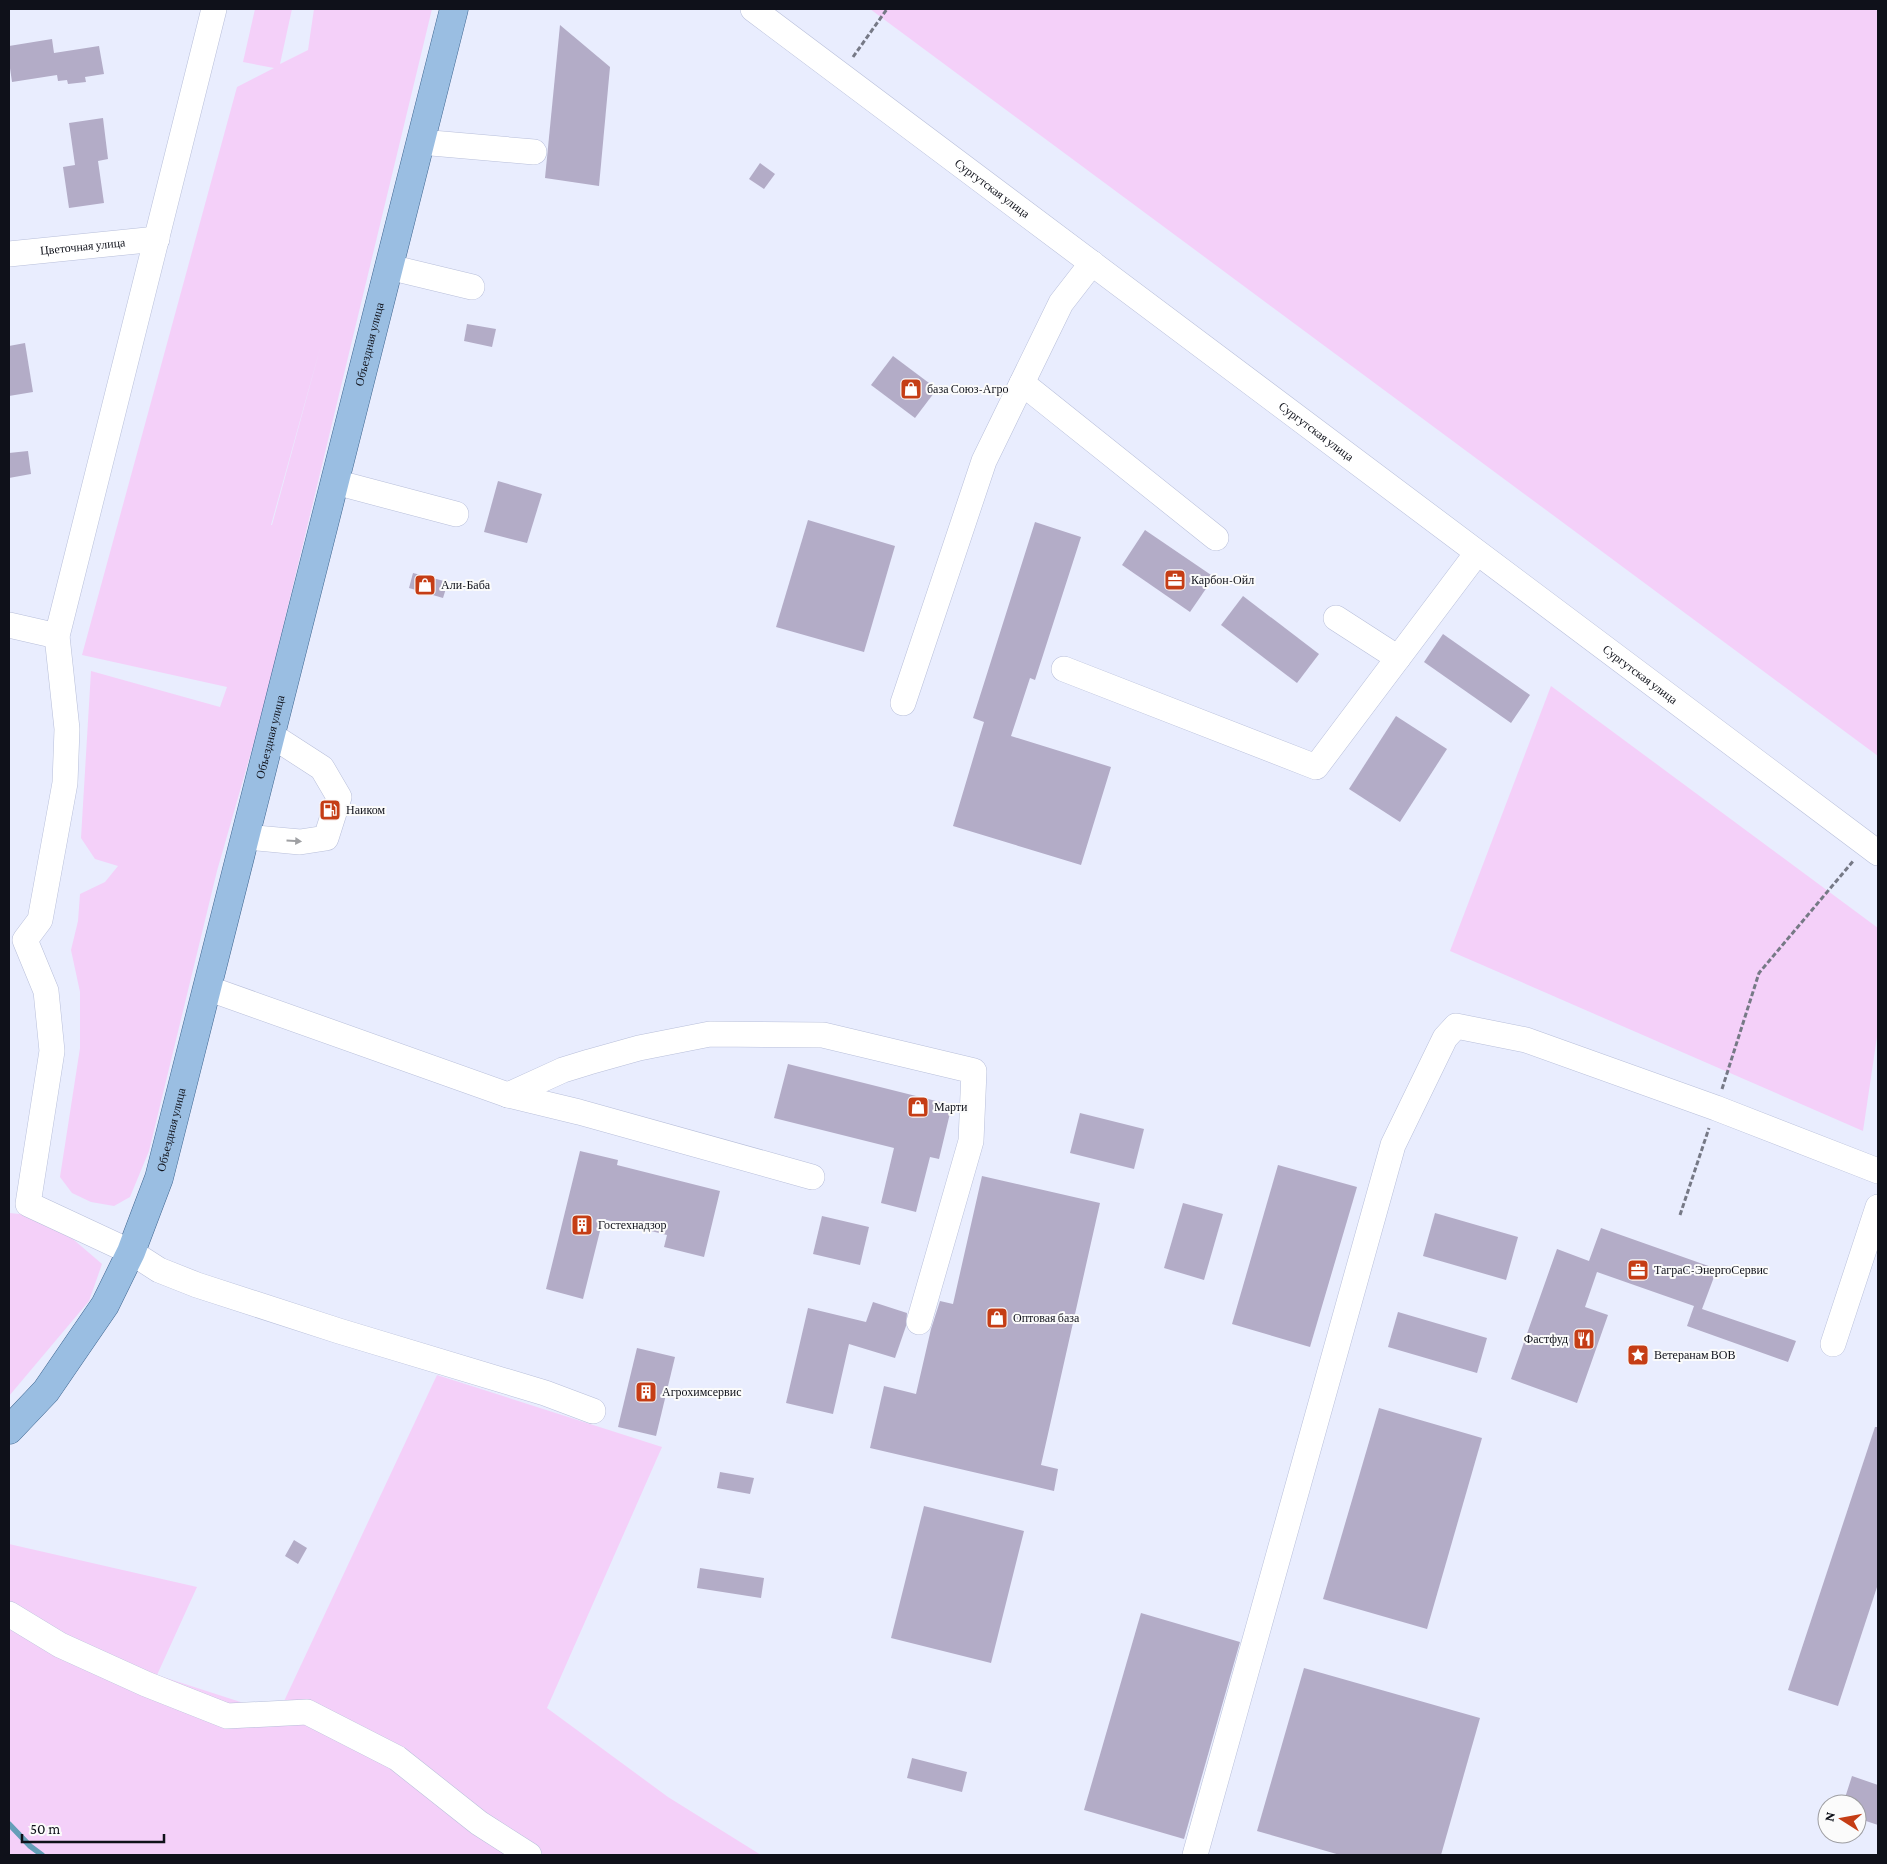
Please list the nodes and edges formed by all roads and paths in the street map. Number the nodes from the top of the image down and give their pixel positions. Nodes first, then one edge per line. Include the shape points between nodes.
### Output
1 (214, 9) edge
2 (454, 9) edge
3 (753, 9) edge
4 (887, 9) edge
5 (841, 74) junction
6 (420, 142) junction
7 (534, 152) dead end
8 (156, 239) junction
9 (9, 254) edge
10 (1092, 262) junction
11 (389, 267) junction
12 (472, 287) dead end
13 (1022, 383) junction
14 (335, 482) junction
15 (456, 514) dead end
16 (1216, 538) dead end
17 (1477, 552) junction
18 (1336, 618) dead end
19 (9, 625) edge
20 (56, 636) junction
21 (1398, 658) junction
22 (1064, 669) dead end
23 (903, 703) dead end
24 (271, 736) junction
25 (246, 837) junction
26 (1873, 849) edge
27 (40, 920) junction
28 (14, 935) edge
29 (38, 971) junction
30 (207, 988) junction
31 (508, 1095) junction
32 (1716, 1108) junction
33 (1878, 1171) edge
34 (812, 1177) dead end
35 (18, 1203) edge
36 (1878, 1207) edge
37 (1680, 1215) dead end
38 (131, 1252) junction
39 (919, 1322) dead end
40 (1833, 1344) dead end
41 (593, 1410) dead end
42 (9, 1430) edge
43 (9, 1614) edge
44 (528, 1855) edge
45 (1195, 1855) edge

1 - 8 street
2 - 6 main road, Объездная улица
3 - 5 street, Сургутская улица
4 - 5 path
5 - 10 street, Сургутская улица
6 - 7 street
6 - 11 main road, Объездная улица
8 - 9 street, Цветочная улица
8 - 20 street
10 - 13 street via 1061,303
10 - 17 street, Сургутская улица
11 - 12 street
11 - 14 main road, Объездная улица
13 - 16 street
13 - 23 street via 984,461
14 - 15 street
14 - 24 main road, Объездная улица
17 - 21 street
17 - 26 street, Сургутская улица
18 - 21 street
19 - 20 street
20 - 27 street via 67,729 65,783
21 - 22 street via 1316,767
24 - 25 main road, Объездная улица
25 -> 24 street via 300,842 326,838 339,797 322,768
25 - 30 main road, Объездная улица
26 - 32 path via 1759,973
27 - 28 street
27 - 29 street
28 - 29 street
29 - 35 street via 46,991 52,1051
30 - 31 street
30 - 38 main road, Объездная улица via 159,1178
31 - 34 street
31 - 39 street via 589,1062 710,1034 823,1035 974,1071 971,1141
32 - 33 street
32 - 37 path
32 - 45 street via 1526,1040 1456,1026 1445,1038 1394,1145
35 - 38 street
36 - 40 street
38 - 41 street via 159,1270 197,1285
38 - 42 main road, Объездная улица via 105,1305 46,1391
43 - 44 street via 60,1645 227,1716 307,1712 397,1758 479,1823

